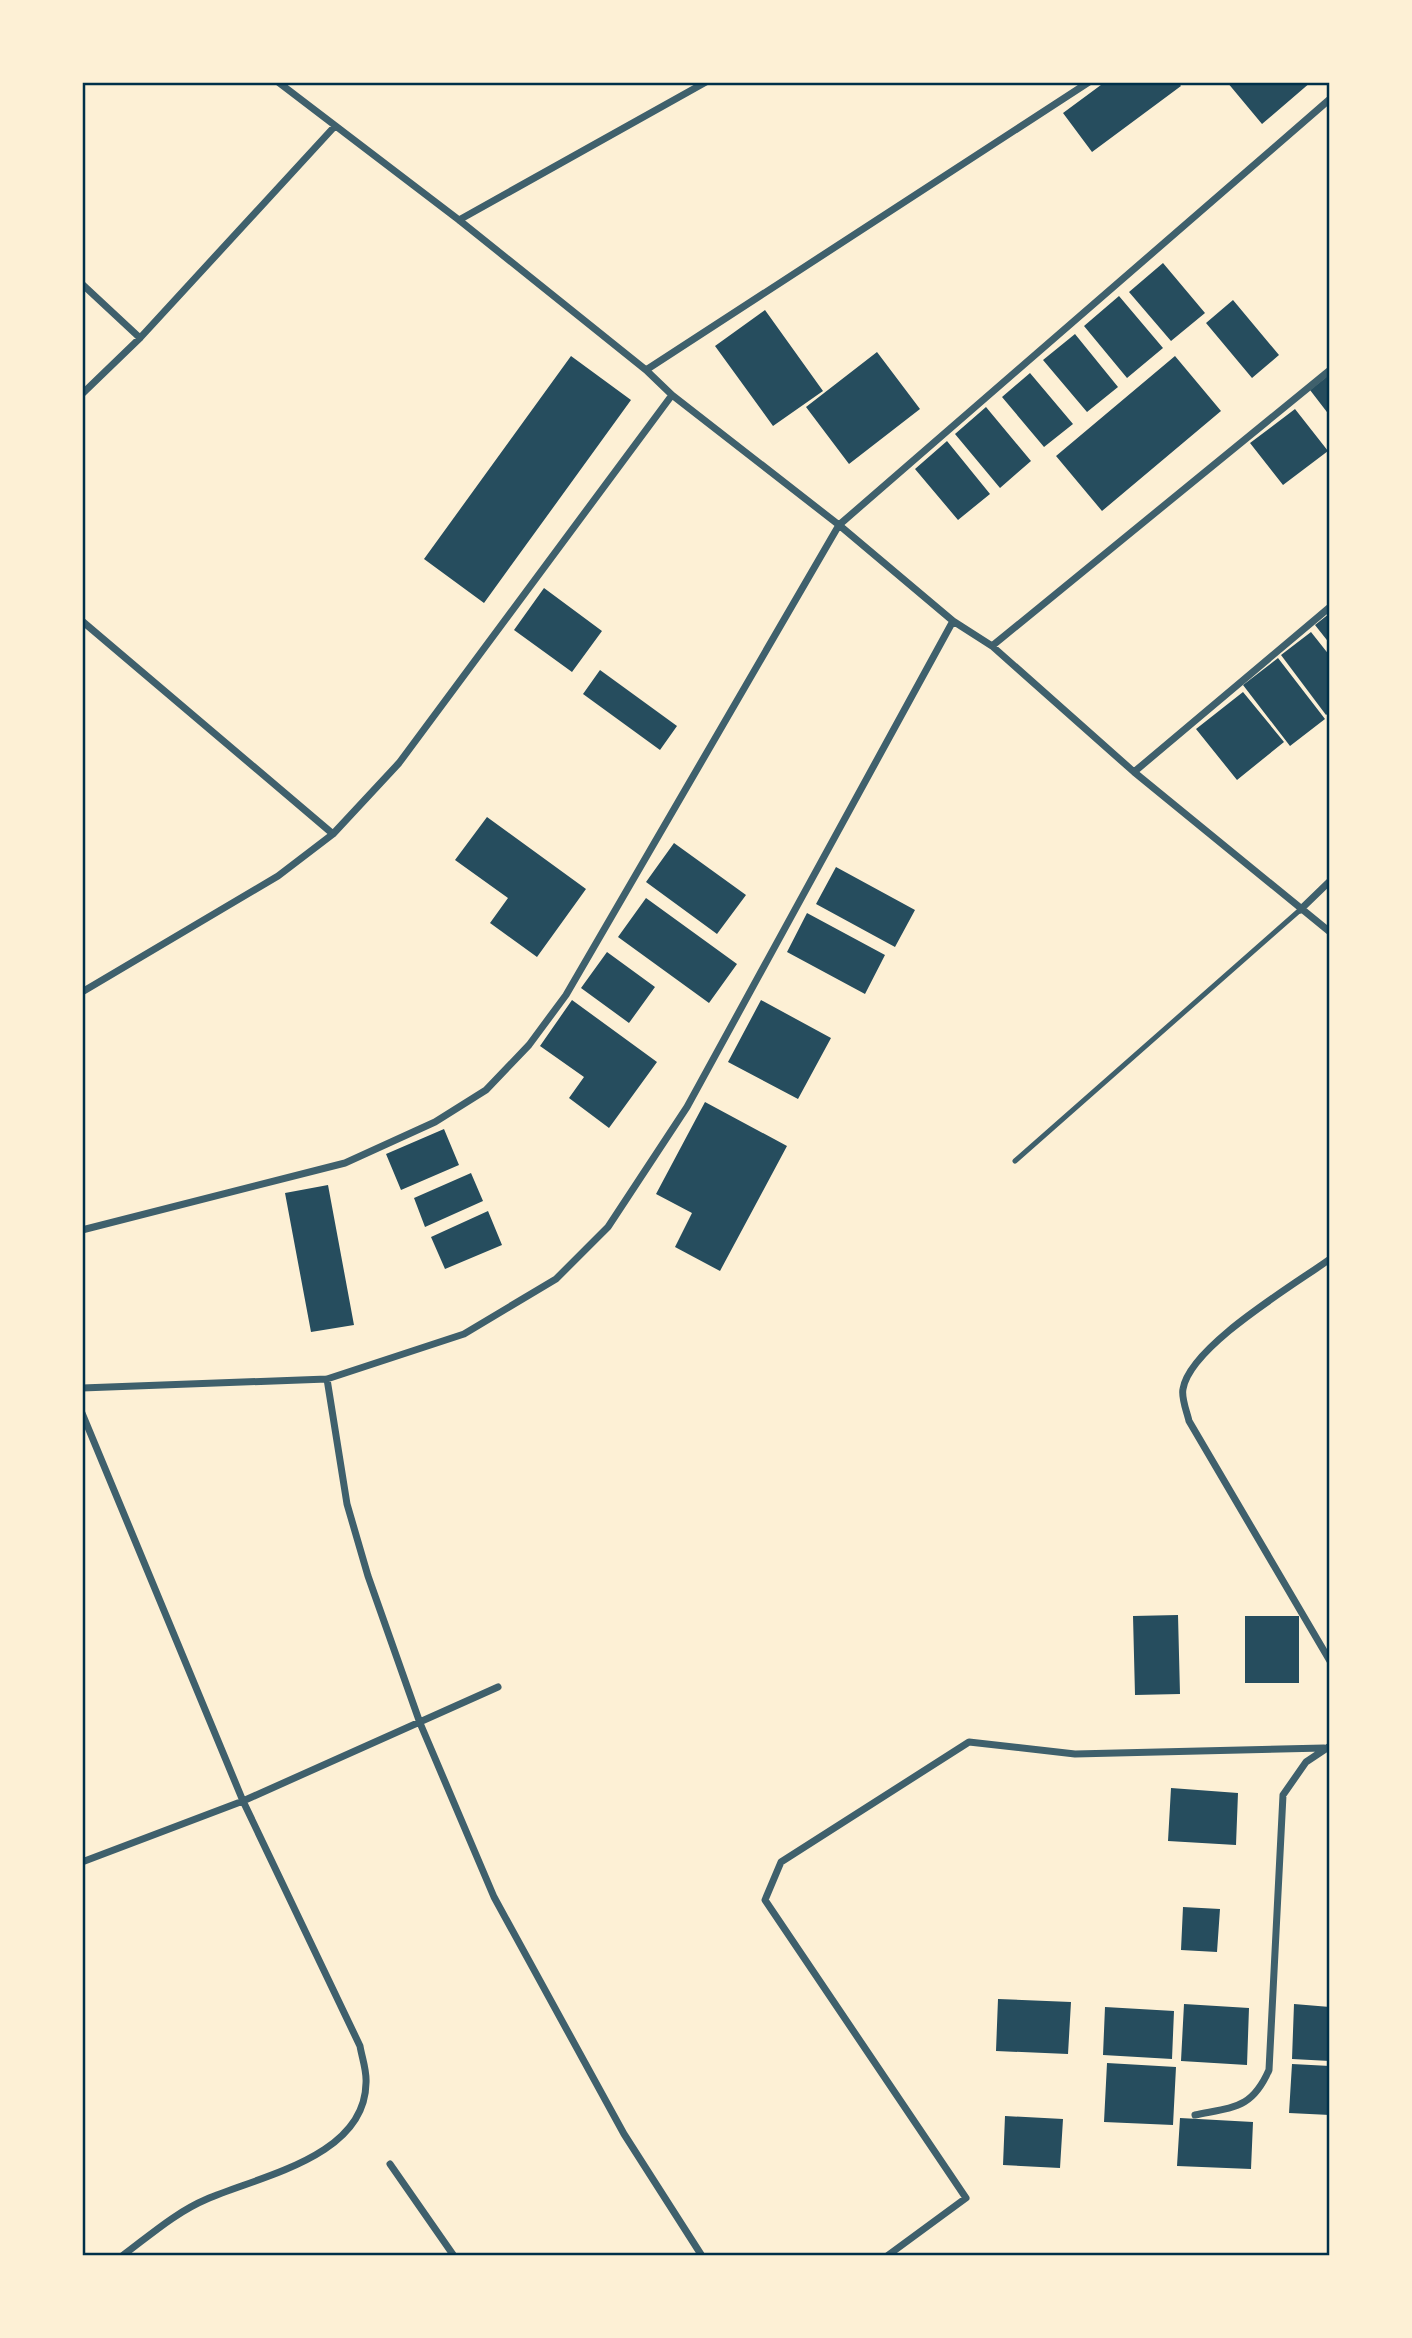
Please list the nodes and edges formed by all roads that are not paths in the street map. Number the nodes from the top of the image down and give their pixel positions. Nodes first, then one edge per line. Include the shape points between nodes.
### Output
1 (278, 82) edge
2 (706, 82) edge
3 (1089, 82) edge
4 (1330, 99) edge
5 (335, 126) junction
6 (459, 220) junction
7 (82, 284) edge
8 (140, 338) junction
9 (646, 370) junction
10 (1330, 370) edge
11 (82, 394) edge
12 (672, 395) junction
13 (839, 525) junction
14 (1330, 607) edge
15 (82, 621) edge
16 (953, 621) junction
17 (992, 646) junction
18 (1133, 772) junction
19 (333, 834) junction
20 (1330, 881) edge
21 (1300, 909) junction
22 (1330, 932) edge
23 (82, 992) edge
24 (1015, 1161) dead end
25 (82, 1230) edge
26 (1330, 1259) edge
27 (327, 1379) junction
28 (82, 1388) edge
29 (82, 1413) edge
30 (1330, 1661) edge
31 (498, 1687) dead end
32 (419, 1723) junction
33 (1327, 1747) edge
34 (243, 1801) junction
35 (82, 1862) edge
36 (1195, 2115) dead end
37 (390, 2164) dead end
38 (122, 2256) edge
39 (454, 2256) edge
40 (702, 2256) edge
41 (887, 2256) edge

1 - 5 street
2 - 6 street
3 - 9 street
4 - 13 street
5 - 6 street
5 - 8 street
6 - 9 street
7 - 8 street
8 - 11 street
9 - 12 street
10 - 17 street
12 - 13 street
12 - 19 street via 399,763
13 - 16 street
13 - 25 street via 566,995 529,1045 486,1090 435,1122 345,1163
14 - 18 street
15 - 19 street
16 - 17 street
16 - 27 street via 687,1107 608,1227 556,1279 464,1334
17 - 18 street
18 - 21 street
19 - 23 street via 278,876
20 - 21 street
21 - 22 street
21 - 24 lane
26 - 30 street via 1220,1337 1196,1363 1182,1390 1189,1421
27 - 28 street
27 - 32 street via 347,1504
29 - 34 street
31 - 32 street
32 - 34 street
32 - 40 street via 494,1898 624,2134
33 - 36 street via 1306,1762 1283,1795 1269,2070 1260,2092 1238,2106
33 - 41 street via 1074,1754 969,1742 781,1862 765,1900 966,2198
34 - 35 street
34 - 38 street via 360,2046 367,2084 359,2113 341,2139 307,2160 204,2200
37 - 39 street

